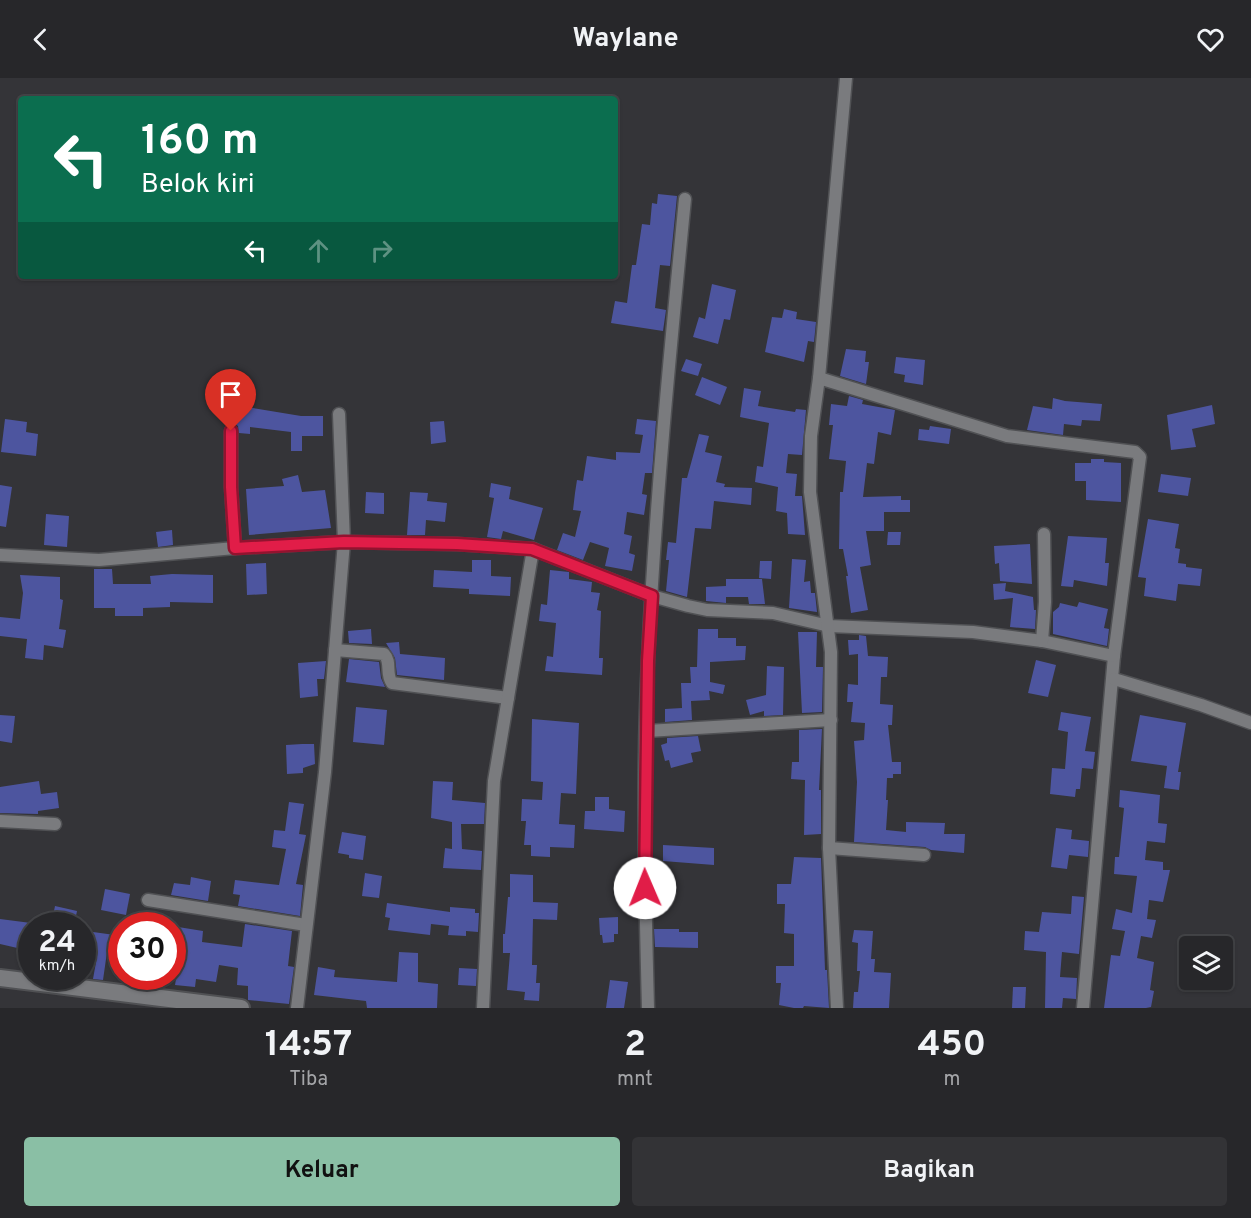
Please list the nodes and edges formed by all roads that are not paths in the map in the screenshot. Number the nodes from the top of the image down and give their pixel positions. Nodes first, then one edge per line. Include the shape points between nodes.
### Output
1 (846, 78) edge
2 (685, 199) dead end
3 (819, 378) junction
4 (339, 414) dead end
5 (231, 431) dead end
6 (1044, 534) dead end
7 (344, 542) junction
8 (235, 548) junction
9 (532, 549) junction
10 (0, 555) edge
11 (652, 596) junction
12 (829, 626) junction
13 (1042, 641) junction
14 (335, 650) junction
15 (1114, 657) junction
16 (1114, 679) junction
17 (508, 698) junction
18 (831, 720) junction
19 (1251, 723) edge
20 (647, 731) junction
21 (0, 821) edge
22 (55, 824) dead end
23 (829, 848) junction
24 (924, 855) dead end
25 (148, 900) dead end
26 (306, 925) junction
27 (0, 978) edge
28 (241, 1008) edge
29 (297, 1008) edge
30 (483, 1008) edge
31 (648, 1008) edge
32 (837, 1008) edge
33 (1083, 1008) edge

1 - 3 street
2 - 11 street via 661,446
3 - 12 street via 811,436 810,492
3 - 15 street via 1007,436 1137,454 1141,463
4 - 7 street
5 - 8 street
6 - 13 street
7 - 8 street
7 - 9 street
7 - 14 street
8 - 10 street via 99,560
9 - 11 street
9 - 17 street
11 - 12 street via 688,606 773,613
11 - 20 street
12 - 13 street via 973,632
12 - 18 street
13 - 15 street
14 - 17 street via 384,654 392,683
14 - 26 street
15 - 16 street
16 - 19 street
16 - 33 street
17 - 30 street via 494,781
18 - 20 street
18 - 23 street
20 - 31 street via 644,808
21 - 22 street
23 - 24 street
23 - 32 street
25 - 26 street
26 - 29 street
27 - 28 street

